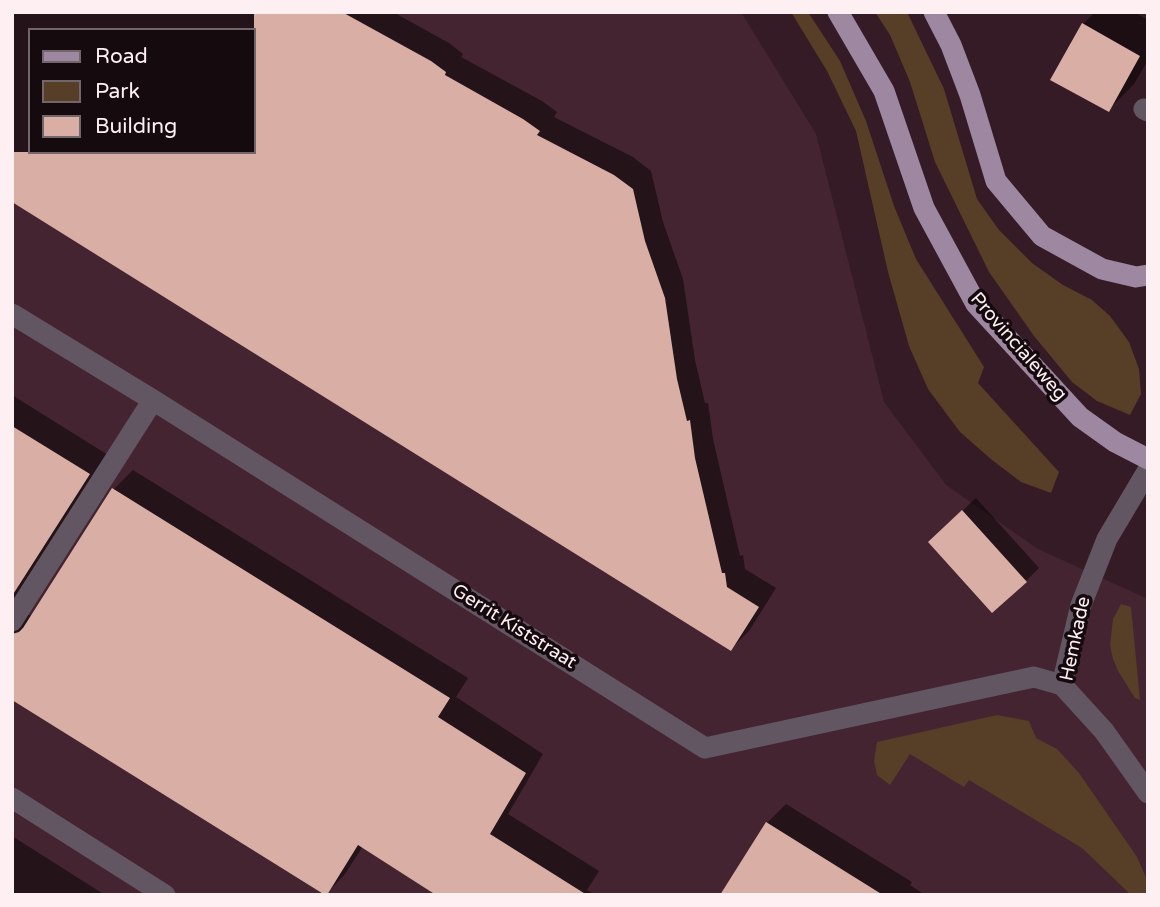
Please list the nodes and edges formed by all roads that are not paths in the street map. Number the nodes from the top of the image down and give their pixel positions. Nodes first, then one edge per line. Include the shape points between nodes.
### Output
1 (838, 12) edge
2 (933, 12) edge
3 (1148, 275) edge
4 (12, 314) edge
5 (153, 400) junction
6 (1148, 459) edge
7 (1148, 470) edge
8 (12, 621) edge
9 (1062, 685) junction
10 (1148, 793) edge
11 (12, 798) edge
12 (165, 895) edge

1 - 6 main road, Provincialeweg via 884,91 924,208 976,304 1080,417
2 - 3 main road via 970,95 996,181 1042,236 1102,269 1136,277
4 - 5 street, Gerrit Kiststraat
5 - 8 street
5 - 9 street, Gerrit Kiststraat via 705,747 1034,677
7 - 9 street, Hemkade via 1107,539 1081,605
9 - 10 street, Hemkade via 1104,731
11 - 12 street

